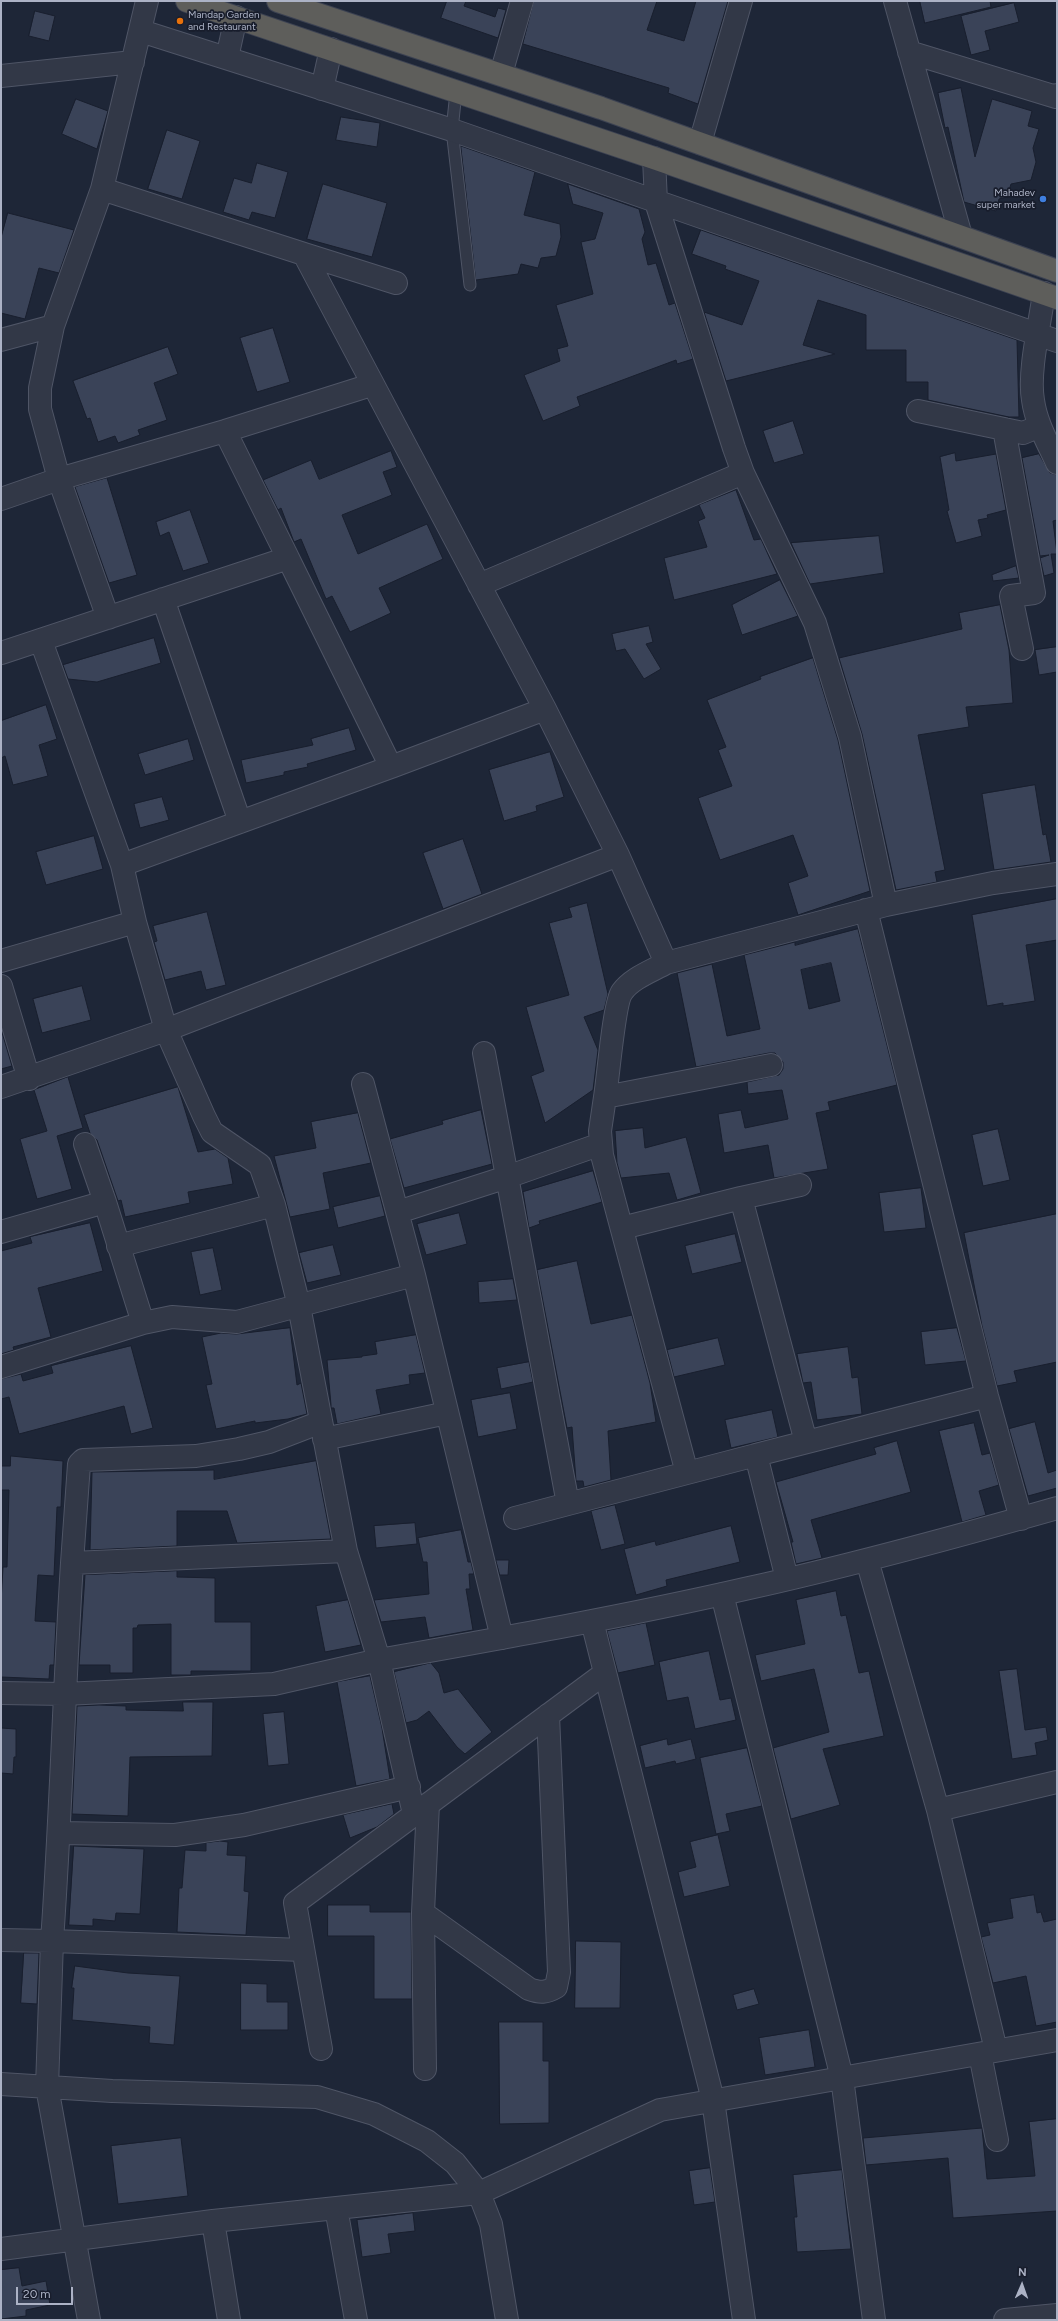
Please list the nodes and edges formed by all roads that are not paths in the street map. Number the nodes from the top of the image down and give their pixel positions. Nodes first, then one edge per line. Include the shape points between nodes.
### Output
1 (147, 1) edge
2 (186, 1) edge
3 (278, 1) edge
4 (522, 1) edge
5 (741, 1) edge
6 (895, 1) edge
7 (236, 17) junction
8 (142, 31) junction
9 (331, 49) junction
10 (909, 52) junction
11 (227, 58) junction
12 (133, 62) junction
13 (502, 74) junction
14 (1, 76) edge
15 (322, 89) junction
16 (456, 92) junction
17 (1057, 95) edge
18 (452, 130) junction
19 (700, 143) junction
20 (654, 158) junction
21 (102, 189) junction
22 (656, 202) junction
23 (961, 236) junction
24 (304, 254) junction
25 (1057, 271) edge
26 (396, 283) dead end
27 (470, 285) dead end
28 (1050, 296) edge
29 (53, 326) junction
30 (1047, 337) edge
31 (1, 340) edge
32 (371, 385) junction
33 (918, 411) dead end
34 (1040, 426) junction
35 (1004, 429) junction
36 (225, 431) junction
37 (1057, 464) edge
38 (743, 474) junction
39 (59, 479) junction
40 (1, 499) edge
41 (288, 558) junction
42 (478, 585) junction
43 (164, 599) junction
44 (108, 618) junction
45 (41, 641) junction
46 (1022, 649) dead end
47 (1, 653) edge
48 (545, 709) junction
49 (391, 767) junction
50 (240, 822) junction
51 (618, 855) junction
52 (122, 866) junction
53 (1057, 874) edge
54 (876, 907) junction
55 (135, 922) junction
56 (1, 961) edge
57 (666, 963) junction
58 (1, 986) edge
59 (166, 1030) junction
60 (484, 1053) dead end
61 (771, 1065) dead end
62 (29, 1079) junction
63 (363, 1084) dead end
64 (1, 1087) edge
65 (605, 1097) junction
66 (85, 1144) dead end
67 (601, 1144) junction
68 (507, 1177) junction
69 (800, 1185) dead end
70 (741, 1198) junction
71 (105, 1202) junction
72 (274, 1206) junction
73 (398, 1212) junction
74 (622, 1228) junction
75 (1, 1232) edge
76 (118, 1246) junction
77 (414, 1275) junction
78 (299, 1306) junction
79 (143, 1323) junction
80 (1, 1367) edge
81 (987, 1396) junction
82 (447, 1413) junction
83 (323, 1430) junction
84 (806, 1442) junction
85 (756, 1455) junction
86 (687, 1473) junction
87 (568, 1504) junction
88 (1057, 1508) edge
89 (515, 1518) dead end
90 (1021, 1519) junction
91 (346, 1551) junction
92 (867, 1560) junction
93 (72, 1563) junction
94 (787, 1579) junction
95 (722, 1594) junction
96 (592, 1621) junction
97 (502, 1638) junction
98 (379, 1660) junction
99 (605, 1673) junction
100 (1, 1693) edge
101 (64, 1694) junction
102 (548, 1715) junction
103 (1057, 1782) edge
104 (409, 1787) junction
105 (421, 1809) junction
106 (938, 1810) junction
107 (60, 1833) junction
108 (423, 1913) junction
109 (1, 1940) edge
110 (52, 1941) junction
111 (303, 1950) junction
112 (1057, 2040) edge
113 (321, 2048) dead end
114 (988, 2052) junction
115 (425, 2069) dead end
116 (842, 2078) junction
117 (1, 2084) edge
118 (47, 2087) junction
119 (713, 2100) junction
120 (997, 2140) dead end
121 (479, 2193) junction
122 (336, 2208) junction
123 (213, 2221) junction
124 (74, 2239) junction
125 (1, 2249) edge
126 (1057, 2315) edge
127 (89, 2320) edge
128 (229, 2320) edge
129 (356, 2320) edge
130 (507, 2320) edge
131 (744, 2320) edge
132 (874, 2320) edge
133 (1006, 2320) edge

1 - 8 street
2 - 7 highway
3 - 13 highway
4 - 13 street
5 - 19 street
6 - 10 street
7 - 9 highway
7 - 11 street
8 - 11 street
8 - 12 street
9 - 15 street
9 - 16 highway
10 - 17 street via 1056,97
10 - 23 street
11 - 15 street
12 - 14 street
12 - 21 street
13 - 19 highway
15 - 18 street
16 - 18 lane
16 - 20 highway
18 - 22 street
18 - 27 lane
19 - 23 highway
20 - 22 street
20 - 28 highway
21 - 24 street
21 - 29 street
22 - 30 street
22 - 38 street
23 - 25 highway
24 - 26 street
24 - 32 street
28 - 30 street
29 - 31 street
29 - 39 street via 40,388 40,409
30 - 34 street via 1034,355 1032,400
32 - 36 street
32 - 42 street
33 - 35 street
34 - 35 street via 1023,433
34 - 37 street
35 - 46 street via 1034,593 1011,596
36 - 39 street
36 - 41 street
38 - 42 street
38 - 54 street via 815,623 850,737
39 - 40 street
39 - 44 street
41 - 43 street
41 - 49 street
42 - 48 street
43 - 44 street
43 - 50 street
44 - 45 street
45 - 47 street
45 - 52 street
48 - 49 street
48 - 51 street
49 - 50 street
50 - 52 street
51 - 57 street
51 - 59 street
52 - 55 street
53 - 54 street via 993,883
54 - 57 street
54 - 81 street
55 - 56 street
55 - 59 street
57 - 65 street via 632,983 622,992 617,1008
58 - 62 street
59 - 62 street
59 - 72 street via 212,1132 225,1143 249,1155 260,1165
60 - 68 street
61 - 65 street
62 - 64 street
63 - 73 street
65 - 67 street via 600,1131
66 - 71 street
67 - 68 street
67 - 74 street
68 - 73 street
68 - 87 street
69 - 70 street
70 - 74 street
70 - 84 street
71 - 75 street
71 - 76 street
72 - 76 street
72 - 78 street
73 - 77 street
74 - 86 street
76 - 79 street
77 - 78 street
77 - 82 street
78 - 79 street via 237,1322 172,1317
78 - 83 street
79 - 80 street
81 - 84 street
81 - 90 street
82 - 83 street
82 - 97 street
83 - 91 street
83 - 93 street via 196,1456 83,1460 79,1464
84 - 85 street
85 - 86 street
85 - 94 street
86 - 87 street
87 - 89 street
88 - 90 street
90 - 92 street
91 - 93 street
91 - 98 street
92 - 94 street
92 - 106 street
93 - 101 street
94 - 95 street
95 - 96 street
95 - 116 street
96 - 97 street
96 - 99 street
97 - 98 street
98 - 101 street via 274,1684
98 - 104 street
99 - 102 street
99 - 119 street
100 - 101 street
101 - 107 street
102 - 105 street
102 - 108 street via 559,1972 556,1987 548,1992 538,1993 529,1989
103 - 106 street
104 - 105 street
104 - 107 street via 260,1822 175,1835
105 - 108 street
105 - 111 street via 295,1903
106 - 114 street
107 - 110 street
108 - 115 street
109 - 110 street
110 - 111 street
110 - 118 street
111 - 113 street
112 - 114 street
114 - 116 street
114 - 120 street
116 - 119 street
116 - 132 street
117 - 118 street
118 - 121 street via 317,2097 374,2114 427,2141 455,2163
118 - 124 street
119 - 121 street via 660,2110
119 - 131 street
121 - 122 street
121 - 130 street via 490,2224
122 - 123 street
122 - 129 street
123 - 124 street
123 - 128 street
124 - 125 street
124 - 127 street
126 - 133 street

